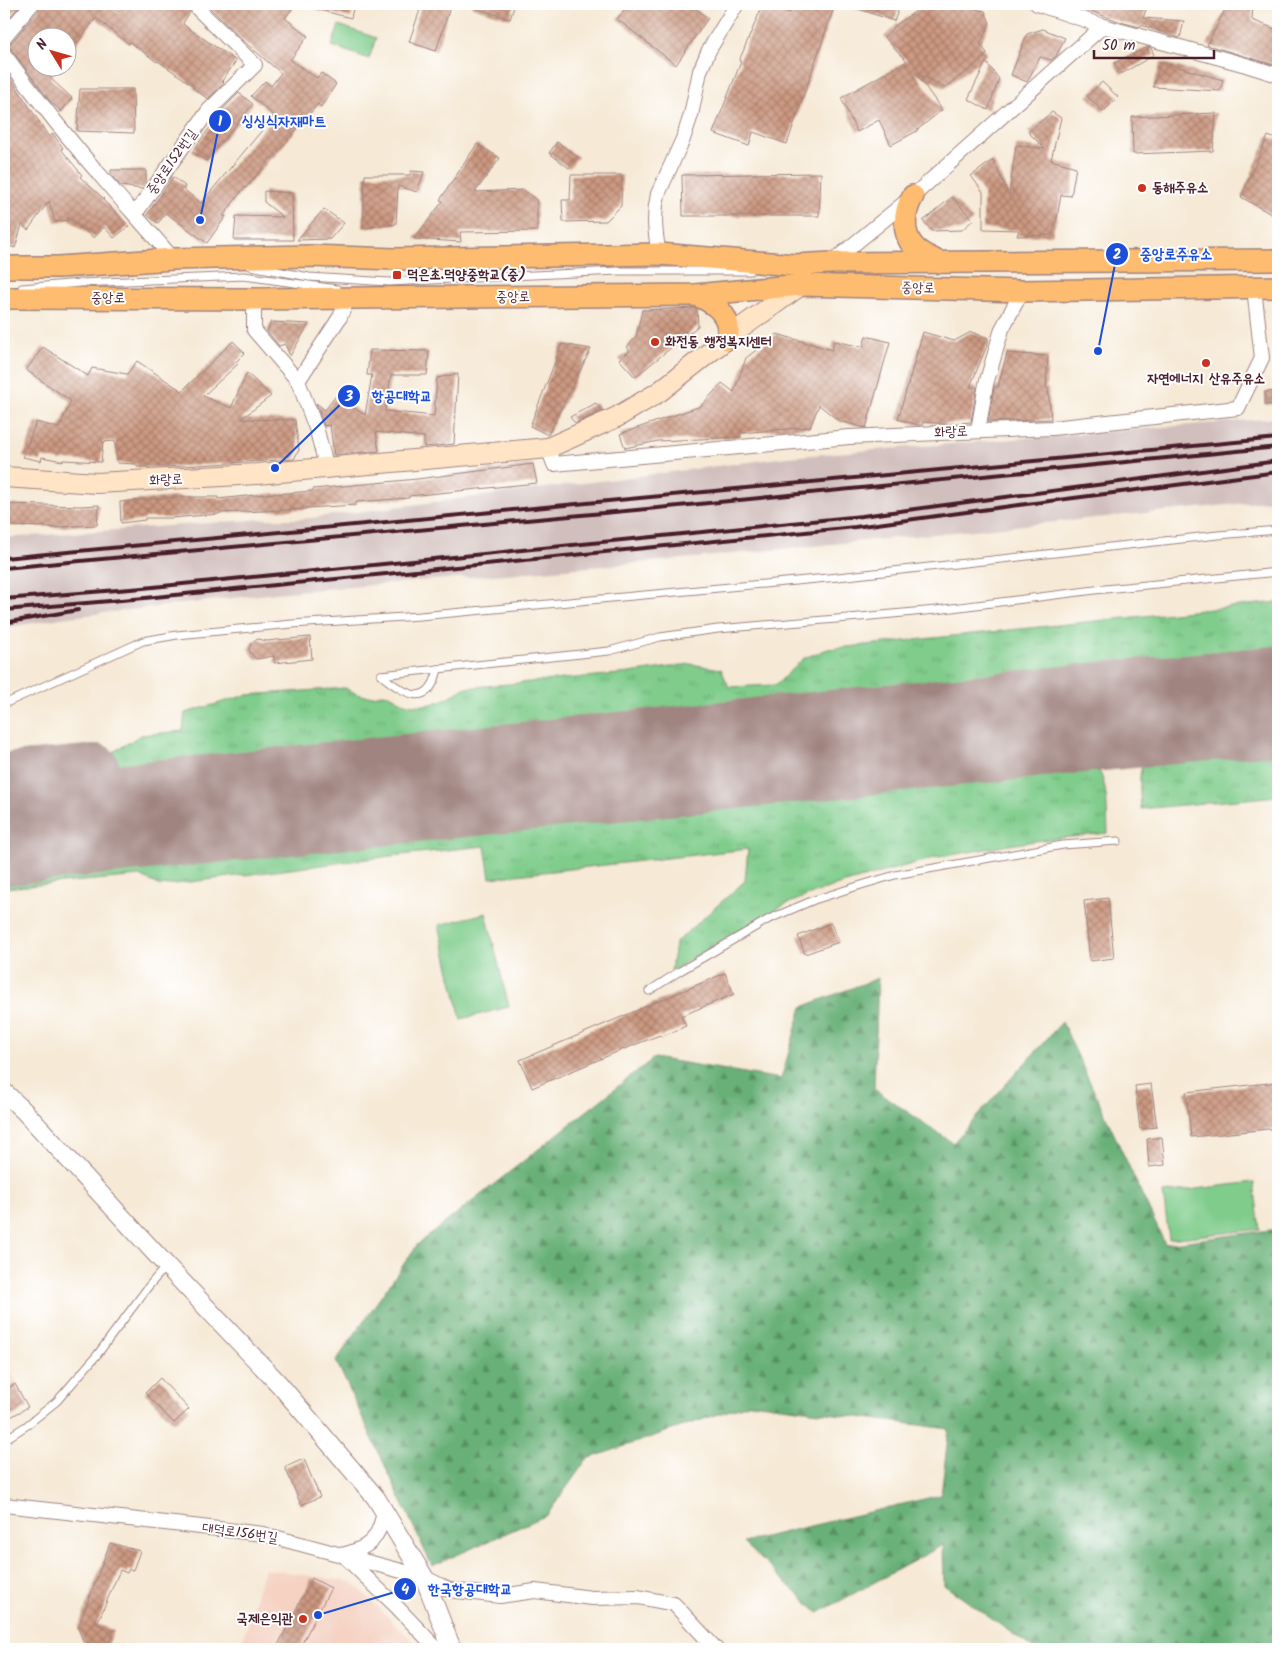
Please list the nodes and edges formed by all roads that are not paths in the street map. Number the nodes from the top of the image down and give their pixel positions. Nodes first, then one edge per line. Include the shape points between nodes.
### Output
1 (32, 4) edge
2 (202, 4) edge
3 (737, 4) edge
4 (1036, 4) edge
5 (1103, 26) junction
6 (4, 36) edge
7 (4, 54) edge
8 (1278, 76) edge
9 (913, 196) junction
10 (135, 214) junction
11 (659, 254) junction
12 (207, 258) junction
13 (173, 259) junction
14 (1278, 260) edge
15 (939, 262) junction
16 (831, 263) junction
17 (795, 265) junction
18 (4, 267) edge
19 (801, 286) junction
20 (1278, 287) edge
21 (1254, 288) junction
22 (1022, 291) junction
23 (8, 293) edge
24 (695, 295) junction
25 (348, 298) junction
26 (402, 298) junction
27 (254, 299) junction
28 (727, 339) junction
29 (298, 381) junction
30 (978, 431) junction
31 (548, 448) junction
32 (327, 469) junction
33 (4, 477) edge
34 (1278, 530) edge
35 (1278, 572) edge
36 (438, 669) junction
37 (4, 704) edge
38 (1118, 841) dead end
39 (649, 991) dead end
40 (4, 1092) edge
41 (166, 1265) junction
42 (4, 1440) edge
43 (4, 1505) edge
44 (384, 1511) junction
45 (342, 1555) junction
46 (424, 1577) junction
47 (437, 1649) edge
48 (452, 1649) edge
49 (716, 1649) edge

1 - 6 street
2 - 10 street, 중앙로152번길 via 198,9 255,65 209,110
3 - 11 street via 700,71 683,139 658,194 654,230
4 - 5 street
5 - 8 street
5 - 9 street
7 - 10 street via 38,100
9 - 15 main road via 905,214 909,240 914,247
9 - 16 street
10 - 13 street
11 - 12 main road, 중앙로 via 395,259 310,256
11 - 17 main road, 중앙로
12 - 13 main road, 중앙로
12 - 17 lane via 309,277 389,282 618,272 744,271
13 - 18 main road, 중앙로 via 59,267
14 - 15 main road, 중앙로
15 - 16 main road, 중앙로
16 - 17 main road, 중앙로
16 - 19 main road, 화랑로
19 - 22 main road, 중앙로
19 - 24 main road, 중앙로
19 - 28 main road, 화랑로
20 - 21 main road, 중앙로
21 - 22 main road, 중앙로
21 - 30 street, 화랑로 via 1262,358 1238,408 1052,428
22 - 30 street via 1002,329 986,384
23 - 26 lane via 80,283 244,276
23 - 27 main road, 중앙로
24 - 26 main road, 중앙로
24 - 28 main road via 716,305 725,316
25 - 26 main road, 중앙로
25 - 27 main road, 중앙로
25 - 29 street via 340,317
27 - 29 street via 254,330
28 - 31 main road, 화랑로 via 659,392 617,417
29 - 32 street
30 - 31 street, 화랑로 via 849,437 554,464
31 - 32 main road, 화랑로
32 - 33 main road, 화랑로 via 97,483
34 - 37 lane via 578,602 177,635 143,640
35 - 36 lane via 860,618 718,628 660,637 609,651
36 - 36 lane via 410,672 381,675 400,690 418,695 426,693 432,686
38 - 39 lane via 1063,845 936,867 850,888 769,919
40 - 41 street
41 - 42 lane via 97,1355 57,1400
41 - 44 street via 279,1384
43 - 45 street, 대덕로156번길 via 263,1534
44 - 45 street via 381,1528 371,1542 358,1551
44 - 46 street
45 - 46 street, 대덕로156번길
45 - 47 street
46 - 48 street
46 - 49 street, 대덕로156번길 via 449,1590 500,1596 535,1590 592,1598 638,1597 674,1604

